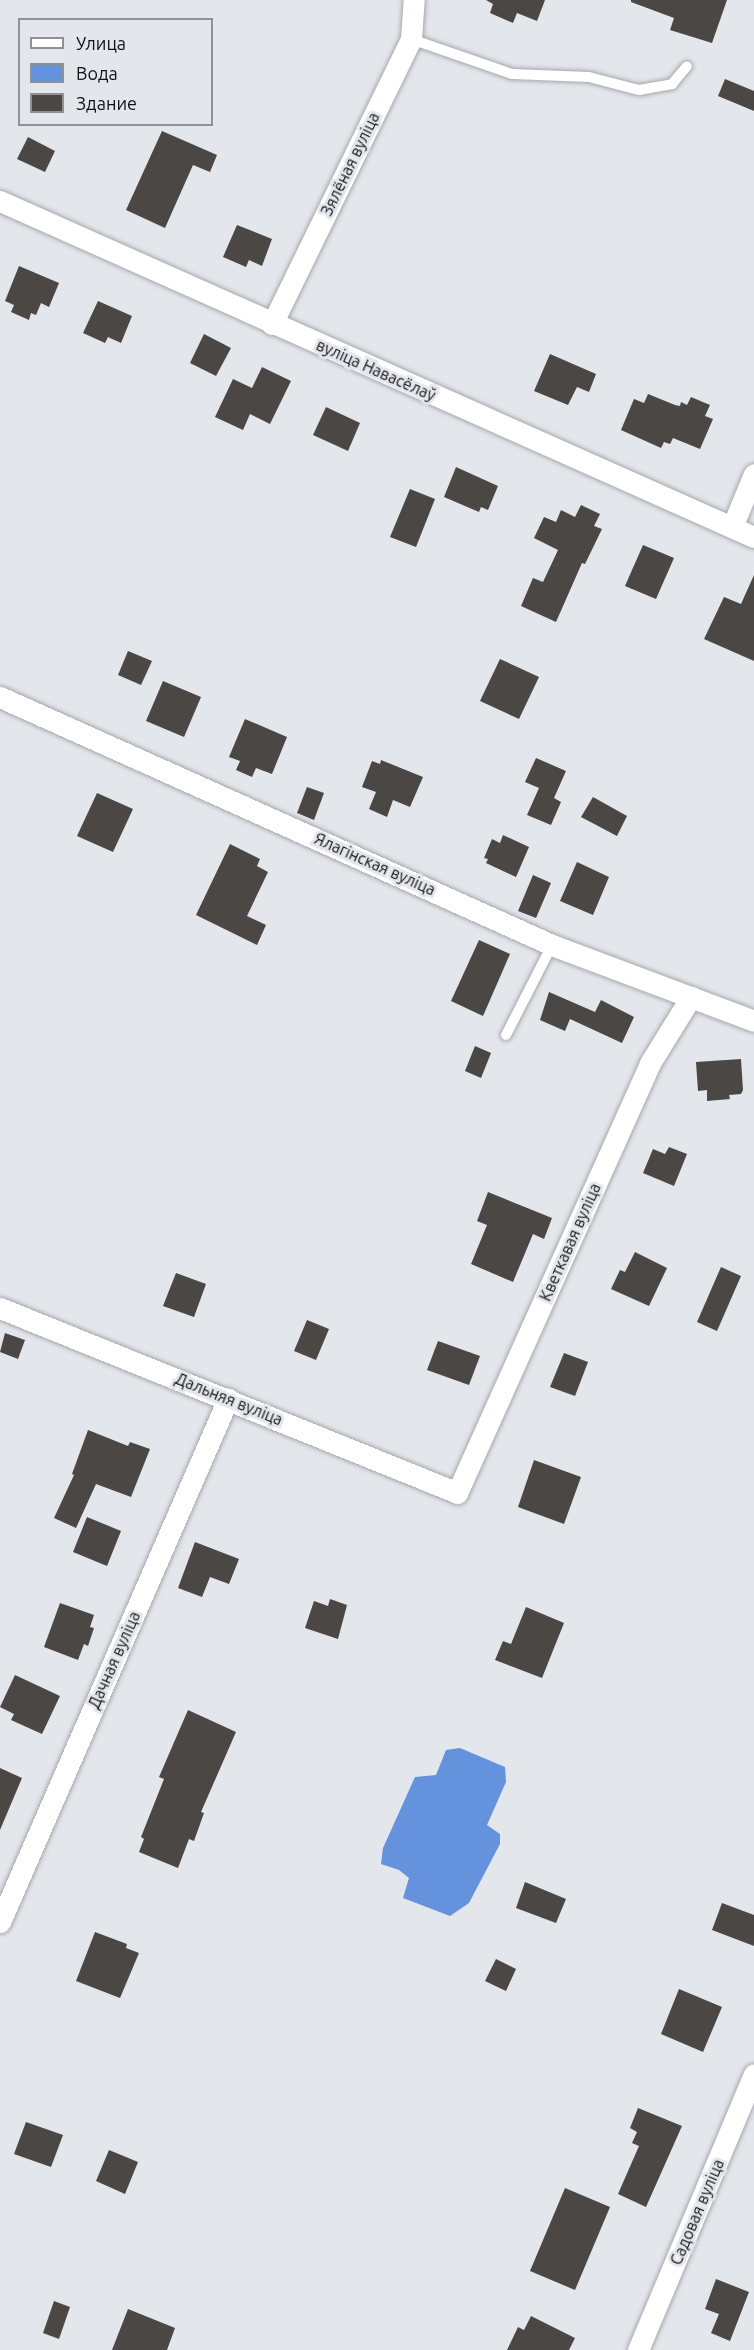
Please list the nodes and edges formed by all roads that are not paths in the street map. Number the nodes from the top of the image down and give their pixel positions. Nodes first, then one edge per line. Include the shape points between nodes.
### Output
1 (414, 0) edge
2 (411, 39) junction
3 (687, 66) dead end
4 (0, 201) edge
5 (272, 324) junction
6 (754, 474) edge
7 (732, 527) junction
8 (754, 537) edge
9 (0, 697) edge
10 (552, 945) junction
11 (691, 997) junction
12 (754, 1021) edge
13 (506, 1035) dead end
14 (0, 1308) edge
15 (228, 1399) junction
16 (457, 1493) joint
17 (0, 1922) edge
18 (754, 2074) edge
19 (638, 2350) edge

1 - 2 street, Зялёная вуліца
2 - 3 lane via 512,74 589,77 639,90 672,84
2 - 5 street, Зялёная вуліца
4 - 5 street, вуліца Навасёлаў
5 - 7 street, вуліца Навасёлаў
6 - 7 street
7 - 8 street, вуліца Навасёлаў
9 - 10 street, Ялагінская вуліца
10 - 11 street, Ялагінская вуліца
10 - 13 lane
11 - 12 street, Ялагінская вуліца
11 - 16 street, Кветкавая вуліца via 650,1063
14 - 15 street, Дальняя вуліца
15 - 16 street, Дальняя вуліца
15 - 17 street, Дачная вуліца
18 - 19 street, Садовая вуліца

